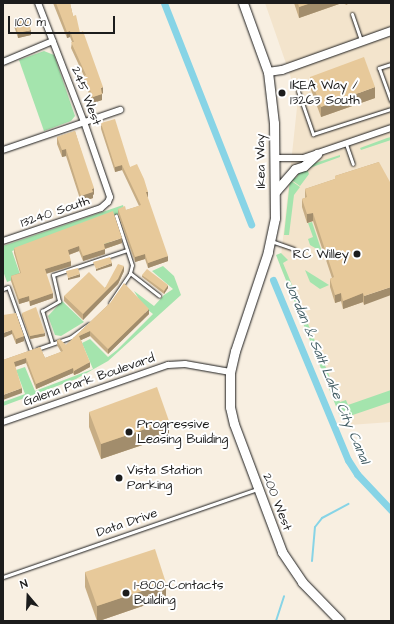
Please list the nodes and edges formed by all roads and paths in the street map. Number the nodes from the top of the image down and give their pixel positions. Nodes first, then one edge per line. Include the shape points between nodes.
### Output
1 (38, 3) edge
2 (243, 3) edge
3 (352, 14) dead end
4 (391, 31) edge
5 (361, 40) junction
6 (53, 41) junction
7 (3, 62) edge
8 (391, 64) edge
9 (268, 72) junction
10 (298, 90) dead end
11 (391, 101) edge
12 (391, 109) edge
13 (120, 110) dead end
14 (84, 122) junction
15 (391, 128) edge
16 (346, 144) junction
17 (3, 150) edge
18 (317, 154) junction
19 (275, 158) junction
20 (353, 164) dead end
21 (275, 192) junction
22 (110, 198) joint
23 (116, 216) edge
24 (270, 240) junction
25 (3, 241) edge
26 (294, 249) dead end
27 (127, 250) junction
28 (130, 273) junction
29 (3, 289) edge
30 (159, 296) dead end
31 (108, 306) edge
32 (92, 322) edge
33 (52, 343) junction
34 (31, 351) junction
35 (24, 353) edge
36 (230, 372) junction
37 (3, 422) edge
38 (257, 489) junction
39 (3, 577) edge
40 (340, 621) edge

1 - 6 street, 245 West
2 - 9 main road, Ikea Way
3 - 5 lane
4 - 5 street
5 - 9 street via 282,70
6 - 7 street
6 - 14 street, 245 West
8 - 11 lane via 379,68
9 - 19 main road, Ikea Way
10 - 12 lane via 313,134
13 - 14 street
14 - 17 street
14 - 22 street, 245 West
15 - 16 street
16 - 18 street
16 - 20 lane
18 - 19 street via 303,158
18 - 21 main road via 304,166 295,169
19 - 21 main road, Ikea Way
21 - 24 main road, Ikea Way via 275,218
22 - 25 street, 13240 South via 101,208
23 - 27 lane
24 - 26 lane
24 - 36 main road, Ikea Way
27 - 28 lane via 132,265
27 - 33 lane via 53,275 59,301 42,311
28 - 30 lane
28 - 31 lane
29 - 34 lane via 8,287
32 - 33 lane via 71,337
33 - 34 lane
34 - 35 lane
36 - 37 street, Galena Park Boulevard via 186,364 168,365
36 - 38 main road, 200 West via 229,393 234,424
38 - 39 lane, Data Drive
38 - 40 main road, 200 West via 282,552 302,582

